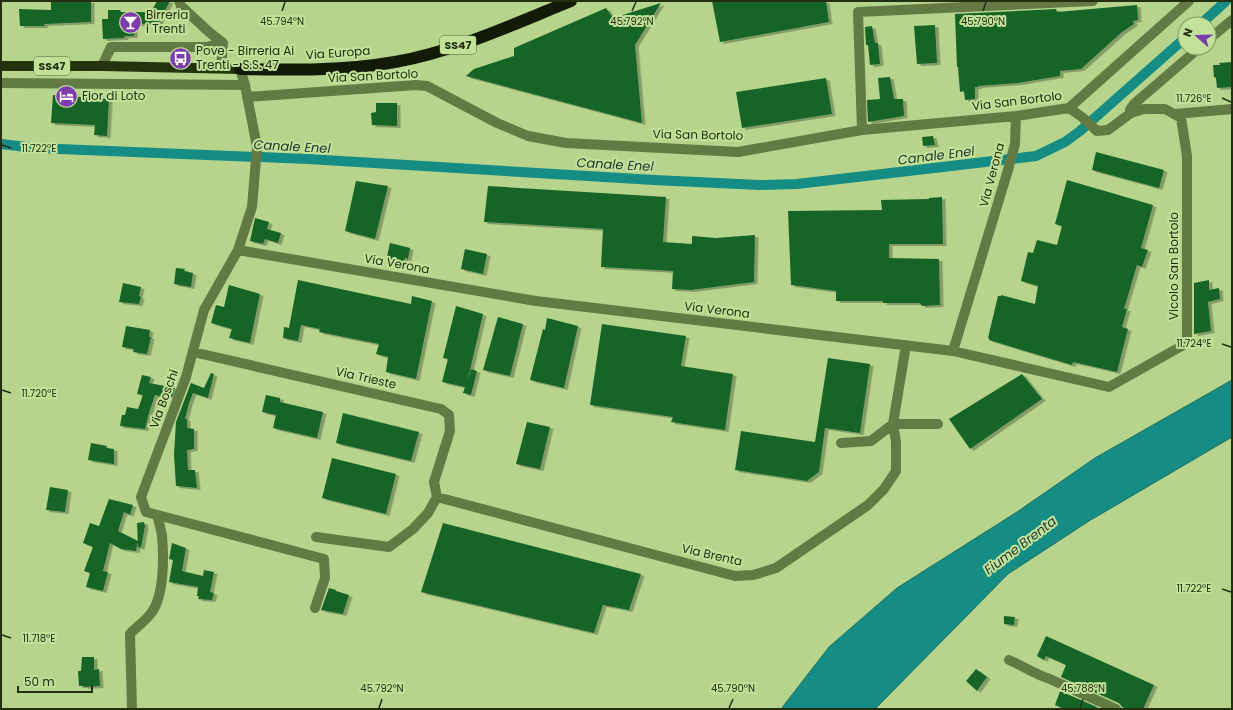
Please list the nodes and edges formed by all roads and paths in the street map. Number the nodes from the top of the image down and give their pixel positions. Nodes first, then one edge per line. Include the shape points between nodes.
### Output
1 (179, 1) edge
2 (571, 1) edge
3 (1093, 1) edge
4 (1189, 1) edge
5 (1232, 20) edge
6 (1217, 32) edge
7 (223, 43) junction
8 (1190, 56) edge
9 (1, 66) edge
10 (102, 66) junction
11 (221, 68) junction
12 (240, 69) junction
13 (1, 83) edge
14 (245, 85) junction
15 (247, 98) junction
16 (1069, 108) junction
17 (1232, 108) edge
18 (1131, 113) junction
19 (1175, 114) junction
20 (1016, 116) junction
21 (862, 130) junction
22 (238, 250) junction
23 (906, 345) junction
24 (953, 351) junction
25 (193, 352) junction
26 (893, 424) junction
27 (938, 424) dead end
28 (841, 443) dead end
29 (437, 497) junction
30 (157, 515) junction
31 (316, 537) dead end
32 (315, 608) dead end
33 (1009, 660) dead end
34 (132, 709) edge
35 (1116, 709) edge

1 - 7 street via 181,6
2 - 12 highway, Via Europa / SS47 via 462,43 395,62 340,69
3 - 21 street via 858,12
4 - 16 street, Via San Bortolo
5 - 6 street
7 - 10 street via 206,47 111,46
7 - 11 street
8 - 18 street via 1134,104
9 - 10 main road, Via Europa / SS47
10 - 11 main road, Via Europa / SS47
11 - 12 main road, Via Europa / SS47
12 - 14 street, Via Boschi
13 - 14 street
14 - 15 street, Via Boschi
15 - 21 street, Via San Bortolo via 393,86 427,86 497,123 528,136 566,143 738,152
15 - 22 street, Via Boschi via 257,147 256,167 252,207
16 - 18 street via 1097,131 1108,130
16 - 20 street, Via San Bortolo
17 - 19 street
18 - 19 street via 1144,109 1165,109
19 - 24 street, Vicolo San Bortolo via 1181,118 1187,156 1186,343 1109,387
20 - 21 street, Via San Bortolo
20 - 24 street, Via Verona via 1014,144 1008,170
22 - 23 street, Via Verona via 536,301
22 - 25 street, Via Boschi via 204,310
23 - 24 street, Via Verona
23 - 26 street, Via Brenta
25 - 29 street, Via Trieste via 441,409 449,416 450,431 434,482
25 - 30 street, Via Boschi via 141,497 146,512
26 - 27 street
26 - 28 street via 871,441
26 - 29 street, Via Brenta via 896,471 884,489 868,505 776,568 753,576 735,576
29 - 31 street via 428,513 413,529 389,547
30 - 32 street, Via Boschi via 324,559 325,578
30 - 34 street via 162,536 160,589 151,614 130,634
33 - 35 street

